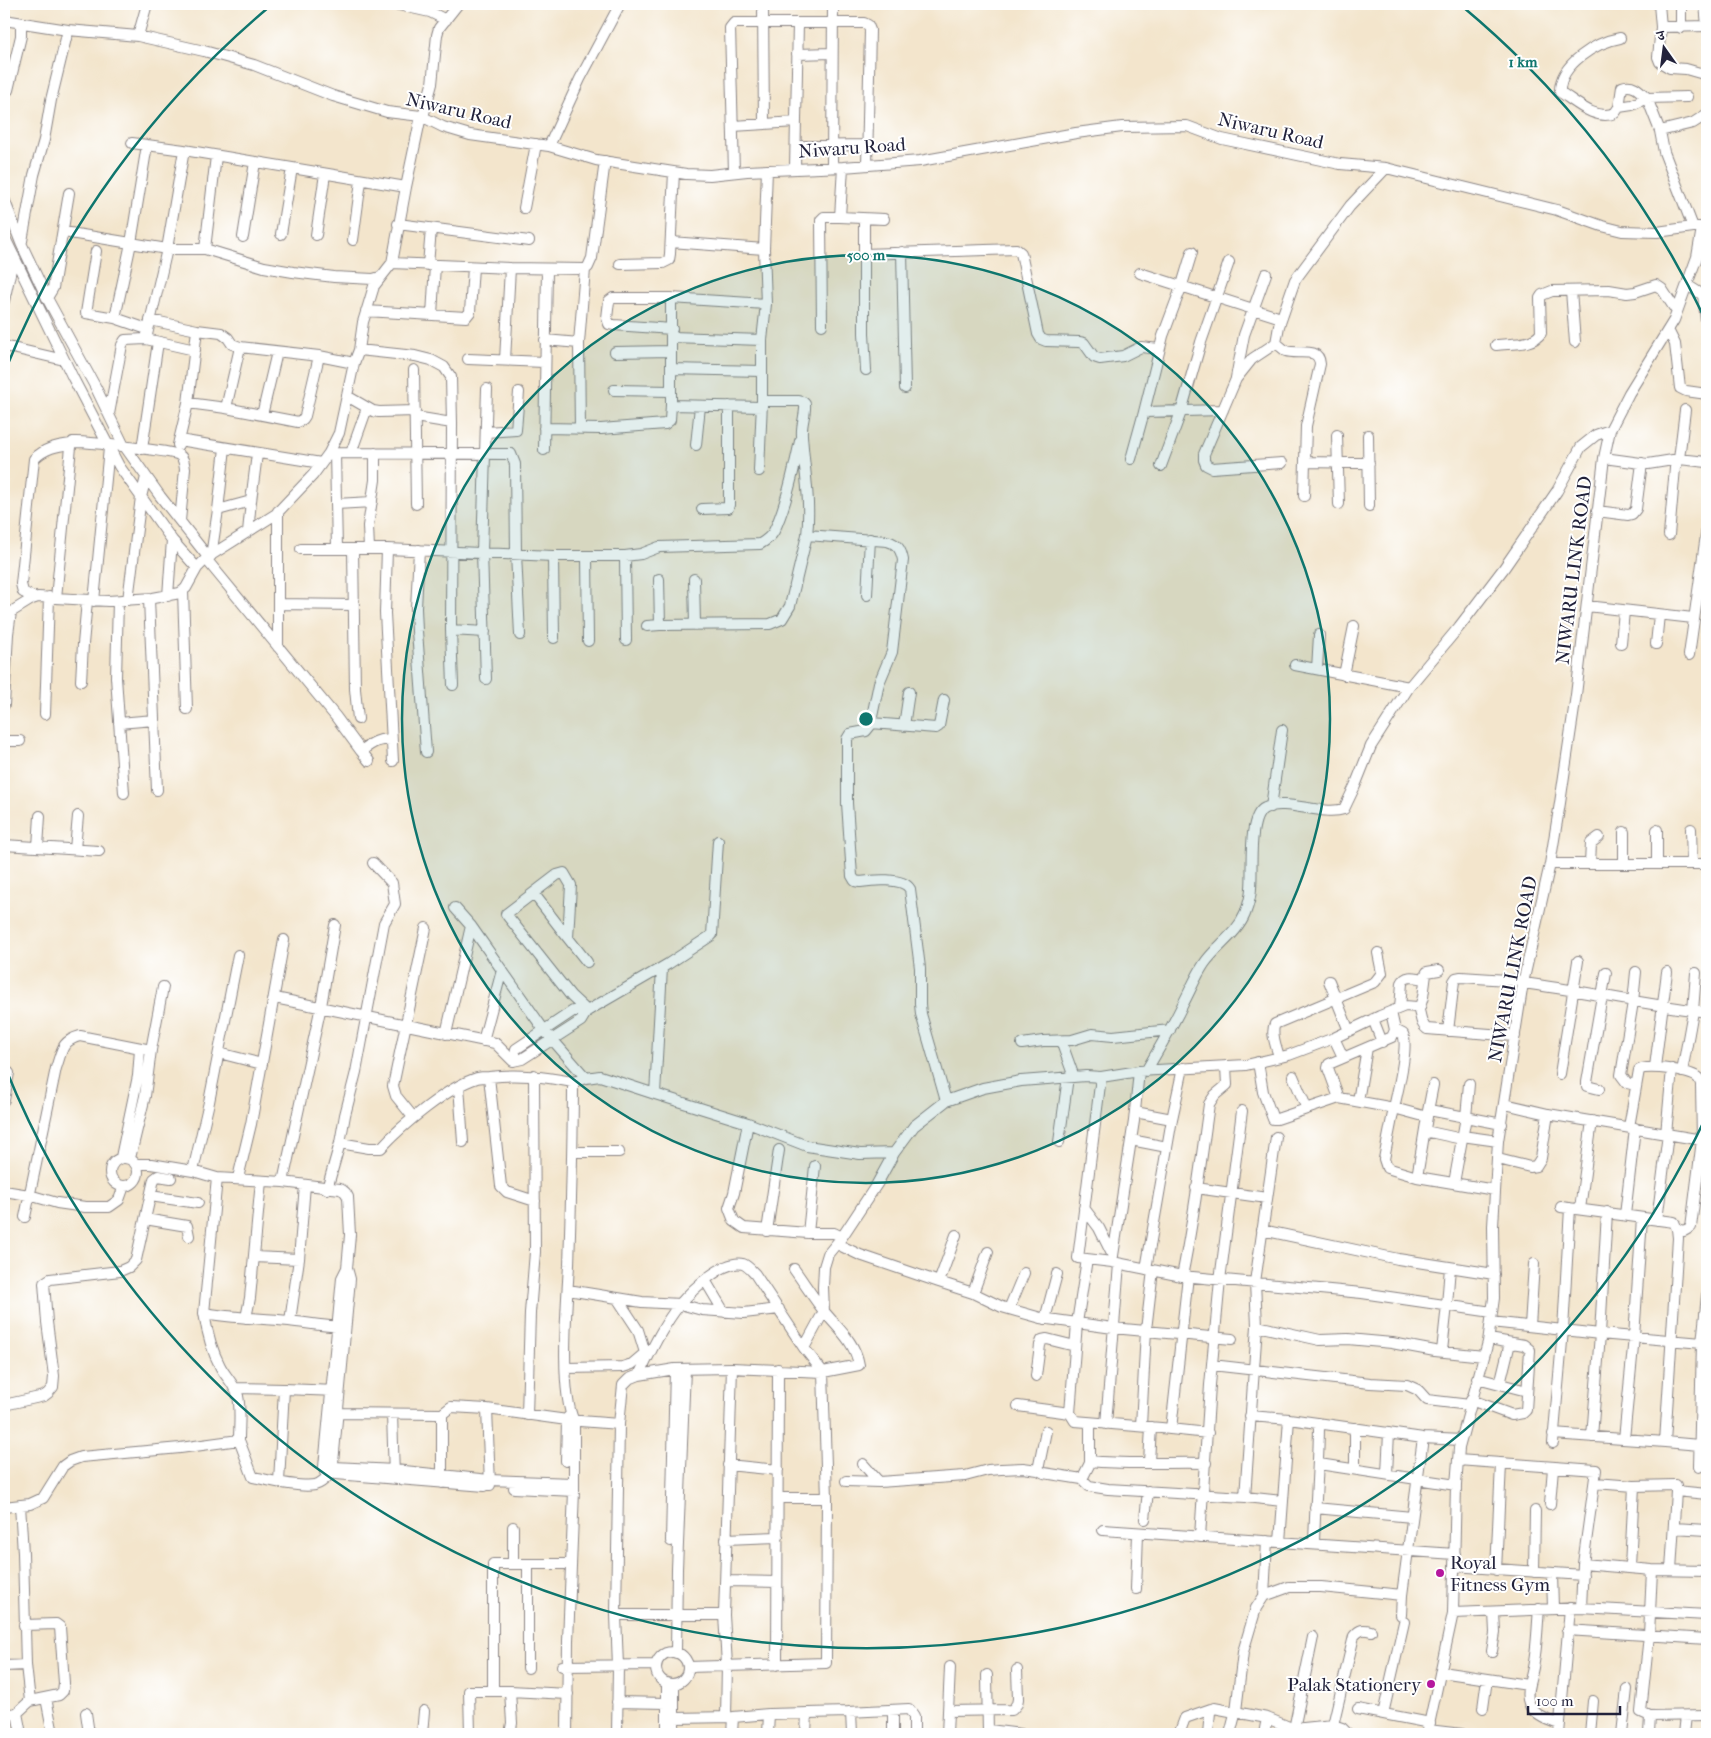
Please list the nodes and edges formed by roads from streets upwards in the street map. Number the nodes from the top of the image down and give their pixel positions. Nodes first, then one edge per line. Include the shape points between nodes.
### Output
1 (147, 4) edge
2 (394, 4) edge
3 (458, 4) edge
4 (620, 4) edge
5 (762, 4) edge
6 (833, 4) edge
7 (1660, 4) edge
8 (1681, 4) edge
9 (1705, 4) edge
10 (4, 20) edge
11 (446, 20) junction
12 (762, 23) junction
13 (798, 23) junction
14 (832, 23) junction
15 (21, 24) junction
16 (1707, 26) edge
17 (1660, 27) junction
18 (1681, 28) junction
19 (68, 30) junction
20 (138, 36) junction
21 (1620, 38) dead end
22 (832, 53) junction
23 (797, 54) junction
24 (1707, 78) edge
25 (8, 90) dead end
26 (1687, 97) dead end
27 (1647, 98) junction
28 (1619, 108) junction
29 (1707, 114) edge
30 (422, 117) junction
31 (796, 122) junction
32 (764, 124) junction
33 (733, 126) junction
34 (1660, 131) junction
35 (132, 144) dead end
36 (536, 144) junction
37 (147, 145) junction
38 (867, 145) junction
39 (549, 146) junction
40 (796, 146) junction
41 (832, 146) junction
42 (184, 150) junction
43 (216, 156) junction
44 (605, 161) junction
45 (254, 162) junction
46 (867, 165) junction
47 (837, 167) junction
48 (292, 168) junction
49 (795, 168) junction
50 (1386, 168) junction
51 (767, 170) junction
52 (674, 172) junction
53 (734, 172) junction
54 (325, 174) junction
55 (362, 181) junction
56 (406, 187) junction
57 (69, 193) dead end
58 (4, 199) edge
59 (524, 208) dead end
60 (840, 217) junction
61 (862, 218) junction
62 (884, 219) dead end
63 (398, 224) junction
64 (1700, 227) edge
65 (431, 229) junction
66 (64, 232) junction
67 (281, 234) dead end
68 (316, 235) dead end
69 (4, 236) edge
70 (243, 237) dead end
71 (353, 240) dead end
72 (529, 240) dead end
73 (671, 242) junction
74 (21, 243) junction
75 (131, 243) junction
76 (167, 248) junction
77 (205, 249) junction
78 (764, 249) junction
79 (96, 251) dead end
80 (902, 252) junction
81 (1192, 252) dead end
82 (864, 254) junction
83 (13, 257) junction
84 (1229, 262) dead end
85 (392, 263) junction
86 (620, 264) dead end
87 (431, 265) junction
88 (474, 266) junction
89 (510, 268) junction
90 (546, 269) junction
91 (585, 269) junction
92 (1140, 272) dead end
93 (1266, 274) dead end
94 (380, 277) junction
95 (1182, 285) junction
96 (1687, 285) junction
97 (1571, 291) junction
98 (1705, 294) edge
99 (1217, 297) junction
100 (47, 298) junction
101 (672, 298) junction
102 (4, 301) edge
103 (766, 304) junction
104 (1254, 308) junction
105 (366, 311) junction
106 (1677, 312) junction
107 (432, 315) junction
108 (114, 318) junction
109 (1281, 318) junction
110 (822, 324) dead end
111 (148, 329) junction
112 (197, 330) junction
113 (1668, 330) junction
114 (1707, 330) edge
115 (672, 333) junction
116 (545, 340) junction
117 (762, 340) junction
118 (158, 342) junction
119 (1575, 342) dead end
120 (579, 343) junction
121 (1276, 343) junction
122 (1496, 345) dead end
123 (4, 346) edge
124 (240, 346) junction
125 (1159, 349) junction
126 (195, 350) junction
127 (359, 350) junction
128 (671, 351) junction
129 (277, 352) junction
130 (614, 352) dead end
131 (319, 356) junction
132 (468, 359) dead end
133 (64, 360) junction
134 (505, 360) junction
135 (544, 362) junction
136 (354, 363) junction
137 (671, 369) junction
138 (414, 370) dead end
139 (866, 370) dead end
140 (762, 371) junction
141 (1236, 379) junction
142 (905, 388) dead end
143 (487, 389) dead end
144 (614, 390) dead end
145 (671, 391) junction
146 (518, 392) dead end
147 (1707, 394) edge
148 (347, 396) junction
149 (188, 404) junction
150 (762, 404) junction
151 (671, 405) junction
152 (700, 406) junction
153 (728, 406) junction
154 (226, 408) junction
155 (367, 408) junction
156 (1223, 410) junction
157 (1685, 410) dead end
158 (1144, 412) junction
159 (1181, 412) junction
160 (108, 414) junction
161 (415, 414) junction
162 (262, 415) junction
163 (452, 423) junction
164 (544, 428) junction
165 (580, 429) junction
166 (1610, 430) junction
167 (486, 432) junction
168 (802, 433) junction
169 (1337, 435) dead end
170 (1368, 435) dead end
171 (179, 440) junction
172 (71, 444) junction
173 (696, 445) dead end
174 (125, 446) junction
175 (109, 447) junction
176 (225, 448) junction
177 (142, 449) junction
178 (544, 450) dead end
179 (332, 453) junction
180 (351, 453) junction
181 (375, 453) junction
182 (415, 453) junction
183 (452, 453) junction
184 (177, 454) junction
185 (258, 454) junction
186 (485, 454) junction
187 (1604, 458) junction
188 (1131, 459) dead end
189 (1679, 459) junction
190 (1305, 462) junction
191 (1707, 462) edge
192 (321, 463) junction
193 (1282, 463) dead end
194 (1337, 463) junction
195 (1368, 463) junction
196 (1642, 463) junction
197 (1161, 466) dead end
198 (759, 471) dead end
199 (146, 477) junction
200 (1304, 496) dead end
201 (141, 497) junction
202 (251, 501) junction
203 (372, 502) junction
204 (336, 504) junction
205 (416, 504) dead end
206 (1339, 504) dead end
207 (1369, 506) dead end
208 (702, 509) dead end
209 (218, 510) junction
210 (278, 511) junction
211 (1597, 511) junction
212 (180, 521) junction
213 (1707, 528) edge
214 (248, 532) junction
215 (807, 535) junction
216 (1670, 535) dead end
217 (870, 539) junction
218 (172, 540) junction
219 (337, 549) junction
220 (353, 549) junction
221 (369, 549) junction
222 (387, 549) junction
223 (301, 550) dead end
224 (419, 550) junction
225 (452, 551) junction
226 (482, 552) junction
227 (516, 554) junction
228 (553, 556) junction
229 (587, 556) junction
230 (625, 556) junction
231 (208, 557) junction
232 (1704, 567) edge
233 (197, 568) junction
234 (659, 579) dead end
235 (694, 579) dead end
236 (183, 591) junction
237 (168, 596) junction
238 (867, 596) dead end
239 (52, 597) junction
240 (35, 598) junction
241 (149, 599) junction
242 (123, 600) junction
243 (91, 601) junction
244 (278, 604) junction
245 (354, 605) junction
246 (1587, 606) junction
247 (1624, 611) junction
248 (1659, 615) junction
249 (1693, 618) junction
250 (660, 625) junction
251 (695, 625) junction
252 (647, 626) dead end
253 (1354, 626) dead end
254 (451, 630) junction
255 (485, 632) junction
256 (520, 636) dead end
257 (1319, 636) dead end
258 (6, 637) edge
259 (554, 638) dead end
260 (626, 640) dead end
261 (588, 641) dead end
262 (1621, 643) dead end
263 (1656, 644) dead end
264 (278, 647) junction
265 (1689, 655) dead end
266 (1295, 666) dead end
267 (1317, 670) junction
268 (1344, 674) junction
269 (486, 679) dead end
270 (81, 681) dead end
271 (453, 685) dead end
272 (1409, 686) junction
273 (909, 692) dead end
274 (944, 700) dead end
275 (4, 705) edge
276 (187, 709) dead end
277 (45, 714) dead end
278 (358, 719) dead end
279 (154, 720) junction
280 (119, 723) junction
281 (871, 723) junction
282 (904, 726) junction
283 (1282, 730) dead end
284 (391, 740) junction
285 (4, 741) edge
286 (20, 741) dead end
287 (361, 751) junction
288 (426, 752) dead end
289 (369, 761) dead end
290 (393, 761) dead end
291 (156, 790) dead end
292 (124, 793) dead end
293 (1271, 807) junction
294 (40, 816) dead end
295 (78, 816) dead end
296 (1691, 829) dead end
297 (1657, 830) dead end
298 (1624, 832) dead end
299 (1599, 837) dead end
300 (718, 841) dead end
301 (4, 845) edge
302 (38, 847) junction
303 (75, 849) junction
304 (99, 851) dead end
305 (373, 863) dead end
306 (1550, 864) junction
307 (1590, 864) junction
308 (1624, 864) junction
309 (1657, 864) junction
310 (1692, 864) junction
311 (1707, 864) edge
312 (534, 894) junction
313 (455, 908) dead end
314 (335, 925) dead end
315 (471, 926) junction
316 (426, 928) dead end
317 (568, 938) junction
318 (284, 940) dead end
319 (1378, 952) dead end
320 (238, 955) dead end
321 (1578, 961) dead end
322 (587, 962) dead end
323 (662, 968) junction
324 (502, 970) junction
325 (1439, 970) dead end
326 (1636, 972) dead end
327 (1667, 972) dead end
328 (1606, 973) dead end
329 (1696, 973) dead end
330 (1425, 979) junction
331 (1329, 981) dead end
332 (1523, 982) junction
333 (163, 987) dead end
334 (1574, 990) junction
335 (1603, 996) junction
336 (275, 998) junction
337 (1336, 998) junction
338 (1633, 1002) junction
339 (321, 1006) junction
340 (1663, 1006) junction
341 (1395, 1010) junction
342 (1419, 1010) junction
343 (587, 1011) junction
344 (1693, 1011) junction
345 (1707, 1012) edge
346 (366, 1016) junction
347 (1373, 1020) junction
348 (406, 1025) junction
349 (544, 1030) junction
350 (1170, 1030) junction
351 (1395, 1030) junction
352 (1349, 1031) junction
353 (1448, 1031) junction
354 (446, 1034) junction
355 (1516, 1036) junction
356 (1334, 1038) junction
357 (552, 1040) junction
358 (483, 1041) junction
359 (1061, 1041) junction
360 (1382, 1042) junction
361 (1022, 1044) dead end
362 (1367, 1048) junction
363 (146, 1050) junction
364 (219, 1053) junction
365 (1343, 1057) junction
366 (1279, 1058) junction
367 (513, 1061) junction
368 (1258, 1062) junction
369 (262, 1064) junction
370 (1226, 1066) junction
371 (1655, 1067) junction
372 (1183, 1068) junction
373 (1142, 1071) junction
374 (1677, 1071) junction
375 (4, 1072) edge
376 (1560, 1074) dead end
377 (534, 1075) junction
378 (1293, 1076) dead end
379 (489, 1077) junction
380 (1071, 1077) junction
381 (1101, 1077) junction
382 (586, 1078) junction
383 (573, 1082) junction
384 (1469, 1084) dead end
385 (1433, 1085) dead end
386 (1636, 1085) junction
387 (459, 1086) junction
388 (1599, 1089) dead end
389 (655, 1094) junction
390 (1338, 1098) junction
391 (4, 1100) edge
392 (946, 1101) junction
393 (1358, 1101) junction
394 (1505, 1104) junction
395 (1394, 1108) junction
396 (1307, 1109) junction
397 (1242, 1111) dead end
398 (1135, 1112) junction
399 (1428, 1113) junction
400 (1548, 1114) junction
401 (414, 1117) junction
402 (1466, 1117) junction
403 (1172, 1119) junction
404 (1592, 1120) junction
405 (748, 1124) junction
406 (1502, 1124) junction
407 (1632, 1127) junction
408 (1425, 1132) junction
409 (1667, 1134) junction
410 (1276, 1137) dead end
411 (1462, 1138) junction
412 (1131, 1140) junction
413 (1705, 1140) edge
414 (463, 1142) dead end
415 (1059, 1142) dead end
416 (1498, 1142) junction
417 (340, 1143) junction
418 (1167, 1147) junction
419 (779, 1150) dead end
420 (573, 1152) junction
421 (619, 1152) dead end
422 (894, 1153) junction
423 (1498, 1159) junction
424 (129, 1160) junction
425 (815, 1166) dead end
426 (193, 1171) junction
427 (1417, 1177) junction
428 (171, 1178) dead end
429 (216, 1178) junction
430 (238, 1178) junction
431 (261, 1181) junction
432 (283, 1182) junction
433 (1454, 1183) junction
434 (305, 1185) junction
435 (124, 1186) junction
436 (327, 1188) junction
437 (1196, 1188) junction
438 (1495, 1190) junction
439 (4, 1191) edge
440 (1232, 1193) junction
441 (29, 1195) junction
442 (150, 1196) junction
443 (1267, 1198) junction
444 (535, 1201) junction
445 (198, 1203) dead end
446 (1084, 1208) junction
447 (1570, 1208) junction
448 (1607, 1212) junction
449 (1625, 1215) junction
450 (25, 1217) dead end
451 (1642, 1218) junction
452 (145, 1219) junction
453 (1657, 1220) junction
454 (1678, 1229) junction
455 (1262, 1230) junction
456 (766, 1231) junction
457 (808, 1233) junction
458 (956, 1235) dead end
459 (189, 1236) dead end
460 (839, 1240) junction
461 (988, 1252) dead end
462 (254, 1258) junction
463 (299, 1259) junction
464 (1087, 1259) junction
465 (1114, 1260) junction
466 (1534, 1264) dead end
467 (1450, 1267) junction
468 (1150, 1269) junction
469 (794, 1270) dead end
470 (1024, 1273) dead end
471 (1057, 1274) dead end
472 (1494, 1274) junction
473 (1185, 1276) junction
474 (705, 1280) junction
475 (1220, 1280) junction
476 (939, 1282) junction
477 (1254, 1282) junction
478 (568, 1290) junction
479 (973, 1293) junction
480 (1707, 1295) edge
481 (617, 1298) junction
482 (680, 1304) junction
483 (1447, 1305) junction
484 (779, 1309) junction
485 (1009, 1309) junction
486 (724, 1312) junction
487 (824, 1312) junction
488 (204, 1313) junction
489 (1492, 1317) junction
490 (246, 1318) junction
491 (1045, 1319) junction
492 (290, 1321) junction
493 (1077, 1323) junction
494 (1257, 1326) junction
495 (1530, 1326) junction
496 (342, 1327) junction
497 (1113, 1328) junction
498 (1146, 1330) junction
499 (1563, 1330) junction
500 (1181, 1334) junction
501 (1600, 1334) junction
502 (1214, 1337) junction
503 (1634, 1337) junction
504 (1232, 1339) dead end
505 (1488, 1339) junction
506 (1672, 1340) junction
507 (1510, 1343) junction
508 (1702, 1343) junction
509 (1076, 1346) junction
510 (804, 1348) junction
511 (1442, 1352) junction
512 (646, 1356) junction
513 (1484, 1356) junction
514 (1212, 1364) junction
515 (566, 1368) junction
516 (732, 1368) junction
517 (680, 1369) junction
518 (778, 1369) junction
519 (1254, 1369) junction
520 (823, 1372) junction
521 (639, 1375) junction
522 (1036, 1376) dead end
523 (1478, 1378) junction
524 (1500, 1384) junction
525 (234, 1388) junction
526 (284, 1388) junction
527 (335, 1391) junction
528 (1527, 1391) junction
529 (1470, 1402) junction
530 (4, 1404) edge
531 (1018, 1406) dead end
532 (487, 1409) junction
533 (333, 1413) junction
534 (1070, 1413) junction
535 (392, 1414) junction
536 (442, 1414) junction
537 (527, 1415) junction
538 (1250, 1416) junction
539 (570, 1418) junction
540 (1289, 1419) junction
541 (1090, 1422) junction
542 (1319, 1423) junction
543 (620, 1424) junction
544 (1106, 1424) junction
545 (1146, 1427) junction
546 (1355, 1428) junction
547 (1171, 1429) junction
548 (1046, 1431) dead end
549 (1390, 1432) junction
550 (1208, 1433) junction
551 (1592, 1437) junction
552 (1423, 1438) junction
553 (1624, 1439) junction
554 (239, 1440) junction
555 (1461, 1440) junction
556 (1665, 1442) junction
557 (1699, 1445) junction
558 (1458, 1460) junction
559 (1090, 1461) junction
560 (1149, 1462) junction
561 (1206, 1463) junction
562 (863, 1464) dead end
563 (1319, 1464) junction
564 (1501, 1464) junction
565 (728, 1465) junction
566 (1699, 1467) dead end
567 (1553, 1468) junction
568 (1355, 1469) junction
569 (778, 1470) junction
570 (1038, 1470) junction
571 (333, 1471) junction
572 (1386, 1473) junction
573 (394, 1474) junction
574 (1417, 1478) junction
575 (443, 1479) junction
576 (1082, 1479) junction
577 (279, 1482) junction
578 (846, 1482) dead end
579 (879, 1482) junction
580 (489, 1483) junction
581 (1595, 1483) junction
582 (1456, 1485) junction
583 (1634, 1486) junction
584 (570, 1487) junction
585 (1148, 1491) junction
586 (1676, 1492) junction
587 (1707, 1494) edge
588 (1202, 1496) junction
589 (778, 1498) junction
590 (828, 1498) junction
591 (1245, 1498) junction
592 (1282, 1501) junction
593 (1550, 1504) dead end
594 (20, 1505) junction
595 (4, 1507) edge
596 (1315, 1508) junction
597 (1536, 1511) dead end
598 (1412, 1517) junction
599 (1145, 1519) dead end
600 (513, 1527) dead end
601 (1674, 1528) junction
602 (1103, 1530) dead end
603 (1707, 1530) edge
604 (1138, 1533) junction
605 (778, 1537) junction
606 (1200, 1537) junction
607 (726, 1540) junction
608 (1268, 1541) junction
609 (1280, 1542) junction
610 (1314, 1544) junction
611 (1408, 1550) junction
612 (1455, 1554) junction
613 (513, 1564) junction
614 (528, 1564) junction
615 (569, 1564) junction
616 (1583, 1564) junction
617 (1454, 1566) junction
618 (1630, 1567) junction
619 (1496, 1570) junction
620 (1652, 1570) junction
621 (1671, 1570) junction
622 (1707, 1571) edge
623 (1534, 1572) junction
624 (1552, 1574) junction
625 (1583, 1575) junction
626 (725, 1581) junction
627 (777, 1582) junction
628 (1136, 1588) dead end
629 (1402, 1595) junction
630 (1264, 1596) junction
631 (1553, 1608) junction
632 (1570, 1608) junction
633 (1581, 1608) junction
634 (1539, 1609) junction
635 (1651, 1611) junction
636 (1494, 1612) junction
637 (1452, 1613) junction
638 (616, 1615) junction
639 (674, 1615) junction
640 (724, 1615) junction
641 (1707, 1615) edge
642 (24, 1625) junction
643 (1567, 1630) junction
644 (1371, 1631) dead end
645 (1649, 1635) junction
646 (1313, 1638) dead end
647 (1707, 1639) edge
648 (1492, 1651) dead end
649 (673, 1653) junction
650 (26, 1665) junction
651 (656, 1665) junction
652 (727, 1665) junction
653 (777, 1665) junction
654 (4, 1666) edge
655 (564, 1666) junction
656 (618, 1666) junction
657 (688, 1667) junction
658 (950, 1667) dead end
659 (528, 1668) dead end
660 (1017, 1670) dead end
661 (1441, 1672) junction
662 (987, 1675) dead end
663 (1488, 1678) junction
664 (671, 1683) junction
665 (1528, 1685) junction
666 (1627, 1689) dead end
667 (493, 1690) junction
668 (510, 1691) junction
669 (564, 1694) junction
670 (46, 1698) junction
671 (30, 1701) junction
672 (1593, 1701) dead end
673 (618, 1702) junction
674 (667, 1703) junction
675 (1483, 1708) dead end
676 (1211, 1709) junction
677 (1358, 1709) dead end
678 (893, 1710) junction
679 (988, 1710) junction
680 (948, 1711) junction
681 (1236, 1711) junction
682 (424, 1712) dead end
683 (851, 1712) junction
684 (17, 1713) junction
685 (86, 1713) dead end
686 (808, 1713) junction
687 (769, 1714) junction
688 (1383, 1714) junction
689 (1707, 1715) edge
690 (4, 1716) edge
691 (1650, 1716) junction
692 (1686, 1716) junction
693 (729, 1717) junction
694 (674, 1718) junction
695 (1267, 1718) junction
696 (1333, 1725) junction
697 (1294, 1729) junction
698 (1428, 1729) edge
699 (1560, 1729) edge
700 (988, 1732) edge
701 (21, 1734) edge
702 (53, 1734) edge
703 (89, 1734) edge
704 (422, 1734) edge
705 (470, 1734) edge
706 (510, 1734) edge
707 (561, 1734) edge
708 (568, 1734) edge
709 (617, 1734) edge
710 (667, 1734) edge
711 (674, 1734) edge
712 (732, 1734) edge
713 (768, 1734) edge
714 (806, 1734) edge
715 (852, 1734) edge
716 (893, 1734) edge
717 (914, 1734) edge
718 (946, 1734) edge
719 (1021, 1734) edge
720 (1179, 1734) edge
721 (1208, 1734) edge
722 (1230, 1734) edge
723 (1264, 1734) edge
724 (1348, 1734) edge
725 (1462, 1734) edge
726 (1590, 1734) edge
727 (1622, 1734) edge
728 (1649, 1734) edge
729 (1684, 1734) edge

1 - 20 street
2 - 11 street via 430,12
3 - 11 street
4 - 39 street
5 - 12 street
6 - 14 street
7 - 17 street
8 - 18 street
9 - 16 street
10 - 15 street, Niwaru Road
11 - 30 street via 437,35 432,84
12 - 13 street
12 - 32 street
12 - 33 street via 734,23 730,26
13 - 14 street
13 - 23 street
14 - 22 street
14 - 38 street via 864,23 869,27
15 - 19 street, Niwaru Road
15 - 25 street
16 - 18 street
17 - 18 street
17 - 24 street via 1660,62 1670,68 1686,68
19 - 20 street, Niwaru Road
19 - 74 street
20 - 30 street, Niwaru Road via 254,65 333,96 387,112
21 - 28 street via 1602,43 1580,56 1571,65 1560,87 1560,92 1603,116 1615,114
22 - 23 street
22 - 41 street
23 - 31 street
26 - 27 street
27 - 28 street
27 - 28 street via 1637,88 1622,87
27 - 34 street
29 - 34 street via 1692,123
30 - 36 street, Niwaru Road via 470,135
30 - 56 street
31 - 32 street
31 - 40 street
32 - 33 street
33 - 53 street
34 - 64 street via 1664,152
35 - 37 street
36 - 39 street, Niwaru Road
36 - 59 street
37 - 42 street
37 - 75 street
38 - 41 street
38 - 46 street
39 - 44 street, Niwaru Road
40 - 41 street
40 - 49 street
41 - 47 street
42 - 43 street
42 - 76 street
43 - 45 street
43 - 77 street
44 - 52 street, Niwaru Road
44 - 91 street via 592,258
45 - 48 street
45 - 70 street
46 - 47 street, Niwaru Road
46 - 50 street, Niwaru Road via 920,160 1122,127 1187,126 1222,138 1340,164
47 - 49 street, Niwaru Road
47 - 60 street
48 - 54 street
48 - 67 street
49 - 51 street, Niwaru Road
50 - 64 street, Niwaru Road via 1557,210 1622,231 1657,232
50 - 109 street via 1350,206 1295,280
51 - 53 street, Niwaru Road
51 - 78 street
52 - 53 street, Niwaru Road
52 - 73 street
54 - 55 street
54 - 68 street
55 - 56 street
55 - 71 street
56 - 63 street
57 - 66 street
58 - 74 street
60 - 61 street
60 - 110 street via 824,217 820,223
61 - 62 street
61 - 82 street
63 - 65 street
63 - 85 street
64 - 96 street, NIWARU LINK ROAD via 1697,257
65 - 72 street
65 - 87 street
66 - 75 street
66 - 100 street via 53,288
69 - 83 street
73 - 78 street
73 - 86 street via 667,262
74 - 83 street
74 - 100 street
75 - 76 street
75 - 108 street
76 - 77 street
76 - 111 street
77 - 94 street via 286,271 334,277
78 - 103 street
79 - 108 street via 86,313
80 - 82 street
80 - 125 street via 1016,249 1021,253 1041,339 1084,343 1094,357 1100,359 1123,356 1141,347
80 - 142 street
81 - 95 street
82 - 139 street
83 - 102 street
83 - 133 street
84 - 99 street
85 - 87 street
85 - 94 street
87 - 88 street
87 - 107 street
88 - 89 street
88 - 107 street via 468,316
89 - 90 street
89 - 134 street
90 - 91 street
90 - 116 street
91 - 120 street
92 - 95 street
93 - 104 street
94 - 105 street
95 - 99 street
95 - 125 street
96 - 98 street
96 - 106 street, NIWARU LINK ROAD
97 - 106 street via 1627,293 1656,284
97 - 119 street
97 - 122 street via 1542,294 1541,333 1535,340
98 - 114 street
99 - 104 street
99 - 159 street
100 - 160 street
101 - 103 street
101 - 115 street
101 - 115 street via 613,298 607,318 609,324
103 - 117 street
104 - 109 street
104 - 141 street via 1244,335
105 - 107 street
105 - 127 street
106 - 113 street, NIWARU LINK ROAD
108 - 111 street
109 - 121 street
111 - 112 street
111 - 118 street
111 - 160 street via 125,340 122,345
112 - 124 street via 222,333 232,344
112 - 126 street
113 - 147 street via 1675,344 1680,388
113 - 166 street, NIWARU LINK ROAD
115 - 117 street
115 - 128 street
116 - 120 street
116 - 135 street
117 - 140 street
118 - 126 street
118 - 177 street
120 - 165 street
121 - 141 street via 1252,359
121 - 190 street via 1286,351 1317,354 1320,358 1306,426
123 - 133 street
124 - 129 street
124 - 154 street
125 - 158 street
126 - 149 street
127 - 136 street
127 - 163 street via 414,356 444,367 452,384
128 - 130 street
128 - 137 street
129 - 131 street
129 - 162 street
131 - 136 street
131 - 162 street via 303,419 294,423
132 - 134 street
133 - 175 street
134 - 135 street
135 - 164 street
136 - 148 street
137 - 140 street
137 - 145 street
138 - 161 street
140 - 150 street
141 - 156 street
143 - 167 street
144 - 145 street
145 - 151 street
146 - 167 street via 516,430
148 - 155 street
148 - 179 street
149 - 154 street
149 - 171 street
150 - 153 street
150 - 168 street via 804,402
150 - 198 street
151 - 152 street
151 - 165 street via 670,420 665,424
152 - 153 street
152 - 173 street
153 - 208 street via 729,505 724,509
154 - 162 street
155 - 161 street
155 - 180 street
156 - 159 street
156 - 193 street via 1204,454 1206,465 1212,468
157 - 189 street
158 - 159 street
158 - 188 street
159 - 197 street
160 - 174 street
161 - 163 street
161 - 182 street
163 - 183 street
164 - 165 street
164 - 178 street
166 - 187 street, NIWARU LINK ROAD
166 - 272 street via 1596,435 1581,447 1558,491 1504,568 1459,628
167 - 186 street
168 - 215 street via 807,479
168 - 230 street via 776,523 765,541 752,545 659,547
169 - 194 street
170 - 195 street
171 - 176 street
171 - 184 street
172 - 175 street via 78,442
172 - 239 street
172 - 240 street via 41,451 34,459 21,584 23,592
174 - 175 street
174 - 177 street
174 - 199 street
175 - 201 street
175 - 243 street
176 - 185 street
176 - 209 street
177 - 184 street
179 - 180 street
179 - 192 street
179 - 204 street
180 - 181 street
181 - 182 street
181 - 203 street
182 - 183 street
182 - 205 street
183 - 186 street
183 - 225 street
184 - 212 street via 182,458 185,469
185 - 192 street
185 - 202 street
186 - 226 street
186 - 227 street via 511,454 514,460
187 - 196 street
187 - 211 street, NIWARU LINK ROAD
189 - 191 street
189 - 196 street via 1659,464
189 - 216 street via 1675,468
190 - 194 street
190 - 200 street
192 - 210 street
194 - 195 street
194 - 206 street
195 - 207 street
196 - 211 street via 1636,509 1632,514
199 - 201 street
199 - 212 street
201 - 218 street
201 - 242 street
202 - 209 street
202 - 214 street
203 - 204 street
203 - 221 street
204 - 219 street
209 - 231 street
210 - 214 street
210 - 244 street
211 - 246 street, NIWARU LINK ROAD
212 - 231 street
213 - 232 street
214 - 231 street
215 - 217 street
215 - 251 street via 790,606 782,619 770,624
217 - 238 street
217 - 281 street via 894,542 903,560 892,652 879,683
218 - 233 street
218 - 237 street
219 - 220 street
219 - 223 street
220 - 221 street
220 - 245 street
221 - 222 street
222 - 224 street
222 - 284 street via 385,613
224 - 225 street
224 - 288 street via 416,608
225 - 226 street
225 - 254 street
226 - 227 street
226 - 255 street
227 - 228 street
227 - 256 street
228 - 229 street
228 - 259 street
229 - 230 street
229 - 261 street
230 - 260 street
231 - 233 street
231 - 264 street
232 - 249 street
233 - 236 street
234 - 250 street
235 - 251 street
236 - 237 street
236 - 276 street
237 - 241 street
239 - 240 street
239 - 243 street
239 - 277 street
240 - 258 street via 11,612
241 - 242 street
241 - 279 street
242 - 243 street
242 - 280 street via 116,677
243 - 270 street via 83,644
244 - 245 street
244 - 264 street
245 - 278 street
246 - 247 street
246 - 306 street, NIWARU LINK ROAD
247 - 248 street
247 - 262 street
248 - 249 street
248 - 263 street
249 - 265 street
250 - 251 street
250 - 252 street
253 - 268 street
254 - 255 street
254 - 271 street
255 - 269 street
257 - 267 street
258 - 275 street
264 - 287 street
266 - 267 street
267 - 268 street
268 - 272 street
272 - 293 street via 1371,746 1344,809
273 - 282 street
274 - 282 street via 936,728
279 - 280 street
279 - 291 street
280 - 292 street
281 - 282 street
281 - 392 street via 866,731 850,734 847,739 852,876 860,882 899,881 910,889 920,968 921,1014
283 - 293 street
284 - 287 street via 375,741
284 - 290 street
285 - 286 street
287 - 289 street
293 - 350 street via 1259,812 1255,821 1251,890 1245,915 1205,962
294 - 302 street
295 - 303 street
296 - 310 street
297 - 309 street
298 - 308 street
299 - 307 street via 1591,843
300 - 323 street via 712,936
301 - 302 street
302 - 303 street
303 - 304 street
305 - 346 street via 392,883 395,904 384,924
306 - 307 street
306 - 332 street, NIWARU LINK ROAD
307 - 308 street
308 - 309 street
309 - 310 street
310 - 311 street
312 - 317 street
312 - 317 street via 564,874 571,885
312 - 343 street via 506,914 571,996
313 - 315 street
314 - 339 street
315 - 324 street
315 - 354 street
316 - 348 street
317 - 322 street
318 - 336 street
319 - 337 street via 1382,973 1378,979
320 - 364 street
321 - 334 street
323 - 343 street
323 - 389 street
324 - 349 street
324 - 358 street
325 - 330 street via 1427,972
326 - 338 street
327 - 340 street
328 - 335 street
329 - 344 street
330 - 341 street via 1409,977 1403,980
330 - 342 street
331 - 337 street
332 - 334 street
332 - 353 street via 1456,978
332 - 355 street, NIWARU LINK ROAD
333 - 363 street
334 - 335 street
334 - 376 street
335 - 338 street
335 - 388 street via 1587,1082 1590,1088
336 - 339 street
336 - 369 street
337 - 352 street
337 - 366 street via 1273,1026
338 - 340 street
338 - 386 street via 1621,1075 1627,1083
339 - 346 street
339 - 432 street
340 - 344 street
340 - 371 street
341 - 342 street via 1412,1006
341 - 347 street
341 - 351 street
342 - 353 street via 1423,1026 1427,1029
343 - 349 street via 573,1011
343 - 357 street via 581,1021
344 - 345 street
344 - 374 street
346 - 348 street
346 - 417 street
347 - 352 street
347 - 360 street
348 - 354 street
348 - 401 street via 393,1086 396,1096
349 - 357 street
349 - 367 street via 516,1049
350 - 359 street via 1113,1036 1092,1034
350 - 373 street
351 - 360 street via 1392,1038
351 - 395 street via 1403,1034 1405,1042
352 - 356 street
353 - 355 street
354 - 358 street
355 - 394 street, NIWARU LINK ROAD
356 - 365 street
356 - 366 street
357 - 367 street via 522,1059
357 - 382 street
358 - 367 street via 495,1043
359 - 361 street
359 - 380 street
360 - 362 street
362 - 365 street
362 - 393 street
363 - 424 street via 138,1076
363 - 441 street via 80,1036 69,1039 56,1068
364 - 369 street
364 - 426 street
365 - 390 street via 1328,1066
366 - 368 street
368 - 370 street
368 - 396 street via 1261,1086 1273,1119
369 - 430 street
370 - 372 street
370 - 437 street via 1226,1085 1209,1104
371 - 374 street
371 - 386 street via 1641,1068
372 - 373 street
372 - 403 street
373 - 381 street
373 - 398 street
374 - 409 street
374 - 413 street via 1696,1076 1701,1085
375 - 391 street via 9,1073
377 - 379 street
377 - 383 street
377 - 444 street
378 - 396 street
379 - 387 street
379 - 444 street via 501,1186 507,1192
380 - 381 street
380 - 392 street via 1004,1083
380 - 415 street
381 - 446 street
382 - 383 street
382 - 389 street via 600,1076
383 - 420 street
384 - 402 street
385 - 399 street
386 - 407 street
387 - 401 street
387 - 414 street
389 - 405 street
390 - 393 street
390 - 396 street
392 - 422 street via 914,1126
393 - 395 street
394 - 400 street
394 - 406 street, NIWARU LINK ROAD
395 - 399 street
395 - 427 street via 1384,1163 1387,1168
397 - 440 street
398 - 403 street
398 - 412 street
399 - 402 street
399 - 408 street
400 - 404 street
400 - 423 street via 1541,1158 1536,1166
401 - 417 street via 381,1148
402 - 406 street
402 - 411 street
403 - 418 street
404 - 407 street
404 - 447 street
405 - 422 street via 807,1146 860,1154
405 - 456 street via 729,1208 734,1220 744,1228
406 - 416 street, NIWARU LINK ROAD
407 - 409 street
407 - 449 street
408 - 411 street
408 - 427 street
409 - 413 street
409 - 453 street
410 - 443 street
411 - 416 street
411 - 433 street
412 - 418 street
412 - 465 street
413 - 454 street via 1690,1227 1684,1231
416 - 423 street, NIWARU LINK ROAD
417 - 436 street
418 - 468 street
419 - 456 street
420 - 421 street
420 - 478 street
422 - 460 street
423 - 438 street, NIWARU LINK ROAD
424 - 426 street
424 - 435 street via 138,1169 137,1179
424 - 435 street via 113,1162 110,1171 115,1183
425 - 457 street
426 - 429 street
427 - 433 street
428 - 442 street via 155,1177
429 - 430 street
429 - 488 street
430 - 431 street
431 - 432 street
431 - 462 street
432 - 434 street
433 - 438 street
434 - 436 street
434 - 463 street
435 - 441 street via 119,1200 109,1207 57,1204
436 - 496 street via 345,1191 348,1197 350,1235 347,1268 350,1279
437 - 440 street
437 - 473 street
438 - 472 street, NIWARU LINK ROAD
439 - 441 street
440 - 443 street
440 - 475 street
441 - 450 street
442 - 445 street
442 - 452 street
443 - 455 street
444 - 537 street
446 - 464 street via 1078,1258
446 - 465 street via 1099,1228
447 - 448 street
447 - 499 street
448 - 449 street
448 - 501 street
449 - 451 street
451 - 453 street
451 - 503 street
452 - 459 street via 187,1226
452 - 530 street via 136,1260 129,1267 50,1279 44,1283 53,1387 44,1396
453 - 454 street via 1674,1222
454 - 506 street
455 - 467 street
455 - 477 street
456 - 457 street
457 - 460 street via 834,1233
458 - 476 street
460 - 476 street via 860,1254
460 - 487 street via 828,1254 824,1267
461 - 479 street
462 - 463 street
462 - 490 street
463 - 492 street
464 - 465 street
464 - 493 street
465 - 468 street
465 - 497 street
466 - 495 street
467 - 472 street
467 - 483 street
468 - 473 street
468 - 498 street
469 - 487 street
470 - 485 street
471 - 491 street
472 - 489 street, NIWARU LINK ROAD
473 - 475 street
473 - 500 street
474 - 482 street
474 - 484 street via 720,1269 743,1264 755,1274
474 - 486 street
475 - 477 street
475 - 502 street
476 - 479 street
477 - 483 street
477 - 494 street
478 - 481 street
478 - 515 street
479 - 485 street
480 - 508 street
481 - 482 street
481 - 512 street via 638,1330
482 - 486 street
482 - 512 street
483 - 489 street
483 - 511 street
484 - 486 street
484 - 510 street
485 - 491 street
487 - 510 street
487 - 520 street via 851,1342 859,1365
488 - 490 street
488 - 525 street via 208,1338 220,1367
489 - 495 street
489 - 505 street, NIWARU LINK ROAD
490 - 492 street
491 - 493 street
492 - 496 street
493 - 497 street
493 - 509 street
494 - 511 street via 1320,1340 1392,1343
494 - 519 street
495 - 499 street
496 - 527 street
497 - 498 street
497 - 544 street
498 - 500 street
498 - 545 street
499 - 501 street
499 - 551 street via 1553,1439
500 - 502 street
500 - 547 street
501 - 503 street
501 - 551 street
502 - 504 street
502 - 514 street
503 - 506 street
503 - 553 street
505 - 507 street
505 - 513 street, NIWARU LINK ROAD
506 - 508 street
506 - 556 street
507 - 524 street
507 - 528 street via 1524,1345 1530,1350
508 - 557 street
509 - 522 street via 1047,1338 1042,1340
509 - 534 street
510 - 520 street
511 - 513 street
512 - 515 street via 622,1367
512 - 521 street
513 - 523 street, NIWARU LINK ROAD
514 - 519 street
514 - 550 street
515 - 539 street
516 - 517 street
516 - 518 street
516 - 565 street
517 - 521 street
517 - 639 street
518 - 520 street
518 - 569 street
519 - 529 street via 1407,1384 1427,1400
519 - 538 street
520 - 590 street
521 - 543 street via 623,1385
523 - 524 street
523 - 529 street, NIWARU LINK ROAD
524 - 528 street
525 - 526 street
525 - 554 street via 240,1406
526 - 527 street
526 - 577 street
527 - 533 street
528 - 529 street via 1526,1410 1520,1415
529 - 555 street, NIWARU LINK ROAD
531 - 534 street
532 - 536 street via 451,1407
532 - 537 street
532 - 580 street
533 - 535 street
533 - 571 street
534 - 541 street via 1075,1422
535 - 536 street
535 - 573 street
536 - 575 street
537 - 539 street
538 - 540 street
538 - 591 street
539 - 543 street
539 - 584 street
540 - 542 street
540 - 592 street
541 - 544 street
541 - 559 street
542 - 546 street
542 - 563 street
543 - 638 street
544 - 545 street
545 - 547 street
545 - 560 street
546 - 549 street
546 - 568 street
547 - 550 street
548 - 570 street
549 - 552 street
549 - 572 street
550 - 561 street
551 - 553 street
552 - 555 street
552 - 574 street
553 - 556 street
554 - 577 street via 253,1477
554 - 594 street via 81,1457 63,1466 43,1498
555 - 558 street, NIWARU LINK ROAD
556 - 557 street
557 - 566 street
558 - 564 street
558 - 582 street, NIWARU LINK ROAD
559 - 560 street via 1117,1464
559 - 576 street
560 - 561 street
561 - 588 street
562 - 579 street
563 - 568 street
563 - 596 street
564 - 567 street
564 - 619 street
565 - 569 street
565 - 607 street
567 - 581 street via 1596,1470
567 - 593 street
568 - 572 street
569 - 589 street
570 - 576 street
570 - 579 street via 1001,1469 965,1476
571 - 573 street
571 - 577 street via 315,1485
572 - 574 street
573 - 575 street
574 - 582 street
574 - 598 street
575 - 580 street
576 - 585 street via 1093,1487
578 - 579 street
580 - 584 street
581 - 583 street
581 - 616 street
582 - 612 street, NIWARU LINK ROAD
583 - 586 street via 1676,1485
583 - 618 street
584 - 615 street
585 - 588 street
585 - 599 street
586 - 587 street
586 - 601 street
588 - 591 street
588 - 606 street
589 - 590 street
589 - 605 street
590 - 653 street via 826,1663
591 - 592 street
592 - 609 street
594 - 595 street
594 - 642 street
596 - 598 street
596 - 610 street
597 - 623 street
598 - 611 street
600 - 613 street
601 - 603 street
601 - 621 street
602 - 604 street
604 - 606 street
604 - 628 street
605 - 607 street
605 - 627 street
606 - 608 street
607 - 626 street
608 - 609 street
608 - 630 street
609 - 610 street
610 - 611 street
611 - 612 street
611 - 629 street
612 - 617 street, NIWARU LINK ROAD
613 - 614 street
613 - 667 street via 492,1564
614 - 615 street
614 - 659 street
615 - 655 street
616 - 618 street
616 - 625 street
617 - 619 street
617 - 637 street, NIWARU LINK ROAD
618 - 620 street
619 - 623 street
620 - 621 street
620 - 635 street
621 - 622 street
623 - 624 street
624 - 625 street
624 - 631 street
625 - 633 street
626 - 627 street
626 - 640 street
627 - 653 street
629 - 630 street via 1290,1587
629 - 688 street via 1402,1618
630 - 681 street via 1256,1608 1243,1652
631 - 632 street
631 - 634 street
632 - 633 street
632 - 643 street
633 - 635 street
634 - 636 street
634 - 665 street
635 - 641 street
635 - 645 street
636 - 637 street
636 - 648 street
637 - 661 street, NIWARU LINK ROAD
638 - 639 street
638 - 656 street
639 - 640 street
639 - 649 street
640 - 652 street
642 - 650 street
642 - 670 street via 56,1624 60,1627 63,1691
643 - 645 street
643 - 699 street
644 - 696 street via 1362,1629 1354,1636
645 - 647 street
645 - 691 street via 1640,1709
646 - 697 street
649 - 651 street via 661,1657
649 - 657 street via 684,1658
650 - 654 street
650 - 671 street
651 - 656 street
651 - 664 street via 658,1676
652 - 653 street
652 - 657 street
652 - 693 street
655 - 656 street
655 - 669 street
656 - 673 street
657 - 664 street via 684,1678
658 - 680 street
660 - 679 street via 1018,1699 1015,1707 1007,1711
661 - 663 street
661 - 698 street, NIWARU LINK ROAD
662 - 679 street
663 - 665 street
663 - 675 street
664 - 674 street
664 - 694 street
665 - 699 street via 1528,1701 1532,1708
666 - 727 street
667 - 668 street
667 - 705 street via 469,1691
668 - 669 street
668 - 706 street
669 - 707 street
669 - 708 street
670 - 671 street
670 - 702 street
671 - 684 street
672 - 726 street
673 - 674 street
673 - 709 street
674 - 710 street
676 - 681 street
676 - 720 street via 1185,1718
676 - 721 street
677 - 688 street
678 - 683 street
678 - 716 street
678 - 717 street via 909,1709 913,1713
679 - 680 street
679 - 700 street
680 - 718 street
681 - 695 street
681 - 722 street
682 - 704 street
683 - 686 street
683 - 715 street
684 - 690 street
684 - 701 street
685 - 703 street
686 - 687 street
686 - 714 street
687 - 693 street
687 - 713 street
688 - 698 street
689 - 692 street
691 - 692 street
691 - 728 street
692 - 729 street
693 - 694 street
693 - 712 street
694 - 711 street
695 - 697 street
695 - 723 street
696 - 697 street
696 - 724 street
698 - 725 street
700 - 719 street

